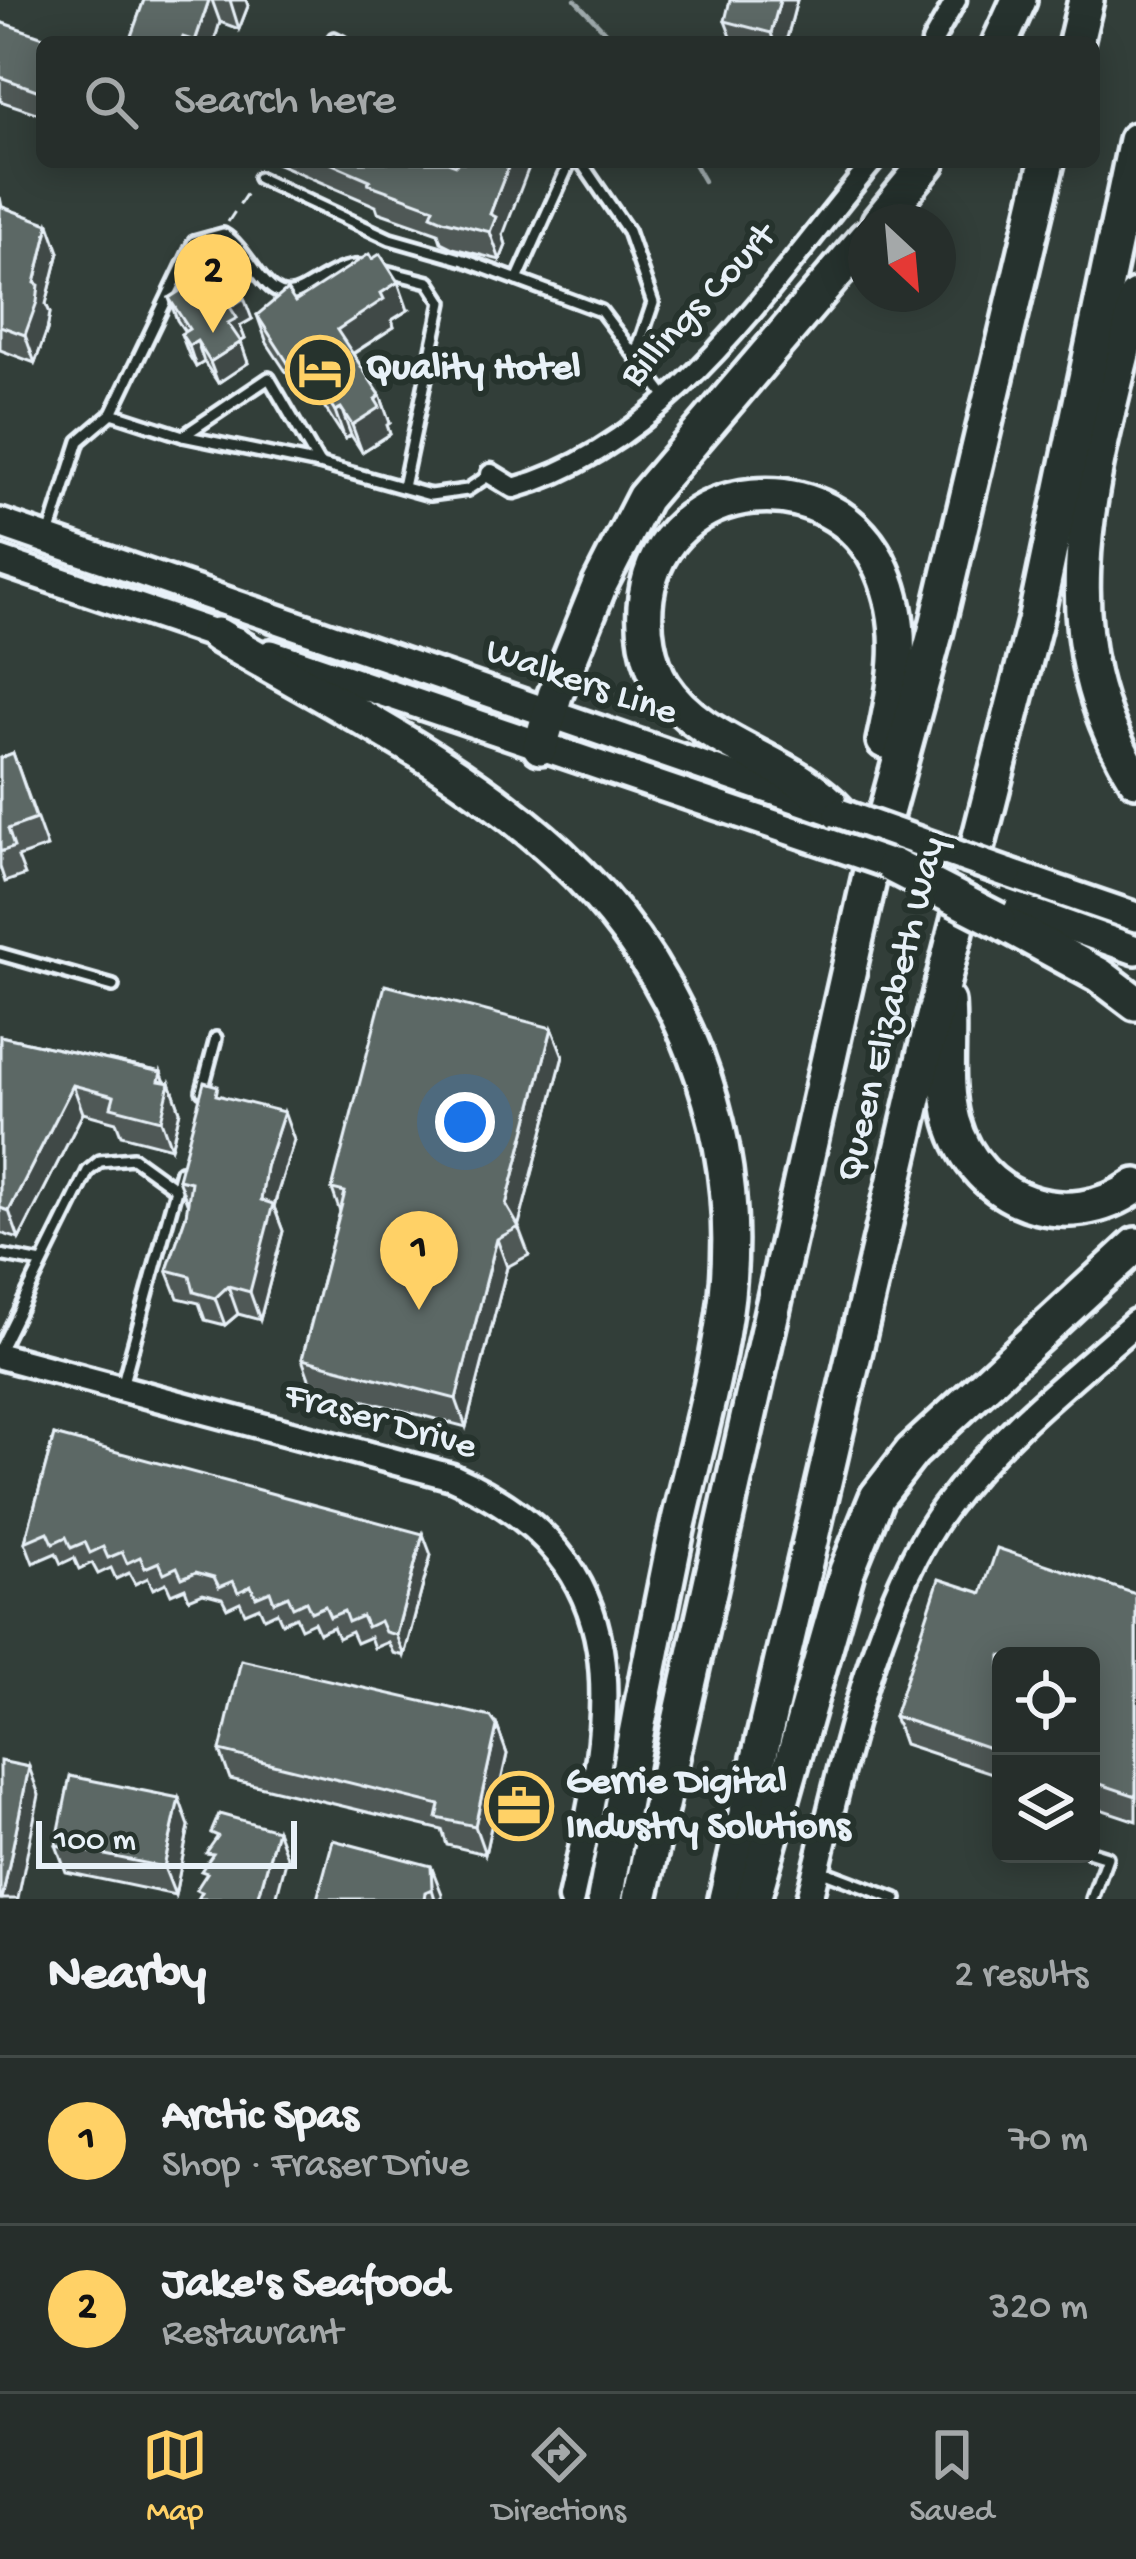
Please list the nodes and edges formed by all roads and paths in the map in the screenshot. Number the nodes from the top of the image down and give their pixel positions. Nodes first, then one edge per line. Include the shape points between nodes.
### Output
1 (956, 0) edge
2 (1019, 0) edge
3 (1086, 0) edge
4 (935, 36) edge
5 (1003, 36) edge
6 (1077, 36) edge
7 (1136, 140) edge
8 (567, 168) edge
9 (585, 168) edge
10 (868, 168) edge
11 (923, 168) edge
12 (1046, 168) edge
13 (259, 178) joint
14 (894, 204) edge
15 (223, 234) junction
16 (848, 259) edge
17 (517, 280) junction
18 (1136, 297) edge
19 (635, 356) junction
20 (666, 397) junction
21 (112, 413) junction
22 (183, 436) junction
23 (319, 464) junction
24 (491, 474) joint
25 (403, 487) junction
26 (0, 523) edge
27 (48, 538) junction
28 (0, 561) edge
29 (1035, 621) junction
30 (217, 635) junction
31 (550, 714) junction
32 (540, 747) junction
33 (1136, 779) edge
34 (832, 828) junction
35 (884, 859) junction
36 (988, 907) junction
37 (1136, 917) edge
38 (1136, 950) edge
39 (0, 954) edge
40 (113, 986) dead end
41 (1136, 1003) edge
42 (217, 1038) dead end
43 (198, 1107) edge
44 (187, 1148) edge
45 (1136, 1186) edge
46 (176, 1189) junction
47 (1136, 1245) edge
48 (0, 1255) edge
49 (42, 1263) junction
50 (1136, 1322) edge
51 (0, 1352) edge
52 (122, 1389) junction
53 (1100, 1855) edge
54 (816, 1869) junction
55 (571, 1899) edge
56 (605, 1899) edge
57 (640, 1899) edge
58 (726, 1899) edge
59 (753, 1899) edge
60 (808, 1899) edge
61 (896, 1899) edge
62 (1092, 1899) edge

1 - 4 street
2 - 5 highway
3 - 6 highway
7 - 29 highway, Queen Elizabeth Way
8 - 17 lane
9 - 19 lane via 628,231 653,303
10 - 20 street, Billings Court
11 - 14 highway
12 - 35 highway, Queen Elizabeth Way
13 - 15 path
13 - 17 lane via 390,239
15 - 21 lane via 194,242 182,260
15 - 25 lane via 241,244 281,296 356,264 436,290 442,302
16 - 31 highway via 644,498
17 - 19 lane via 601,311
18 - 33 highway via 1082,531 1085,645 1112,734
19 - 20 lane
20 - 24 street, Billings Court via 592,458 551,477 514,488
21 - 22 lane
21 - 27 lane via 79,441
22 - 23 lane
22 - 23 lane via 269,378
23 - 25 lane
24 - 25 lane via 450,493
26 - 27 main road, Walkers Line
27 - 31 main road, Walkers Line
28 - 30 main road, Walkers Line
29 - 45 highway via 946,986 951,1115 970,1163 1028,1204 1097,1208
29 - 58 highway, Queen Elizabeth Way
30 - 32 main road, Walkers Line
30 - 56 highway via 449,767 562,857 651,965 705,1078 730,1193 726,1301
31 - 32 highway
31 - 34 main road, Walkers Line
32 - 34 main road, Walkers Line
34 - 35 main road, Walkers Line, bridge
34 - 35 highway via 814,785 708,729 664,686 653,663 647,588 673,537 709,506 761,493 815,502 852,526 882,569 898,655 873,790
34 - 37 main road, Walkers Line, bridge via 1008,873
35 - 36 highway, bridge
35 - 57 highway, Queen Elizabeth Way
36 - 38 main road
36 - 41 highway
39 - 40 lane
42 - 43 lane
44 - 46 lane
46 - 49 lane via 134,1158 100,1161
46 - 52 lane
47 - 59 highway via 912,1452 877,1497 847,1571
48 - 49 lane
49 - 51 lane
50 - 54 street via 1022,1422 941,1513 880,1643
51 - 52 street, Fraser Drive
52 - 55 street, Fraser Drive via 452,1477 536,1530 576,1581 606,1670 603,1754
53 - 62 lane via 1107,1858
54 - 60 street
54 - 61 lane

